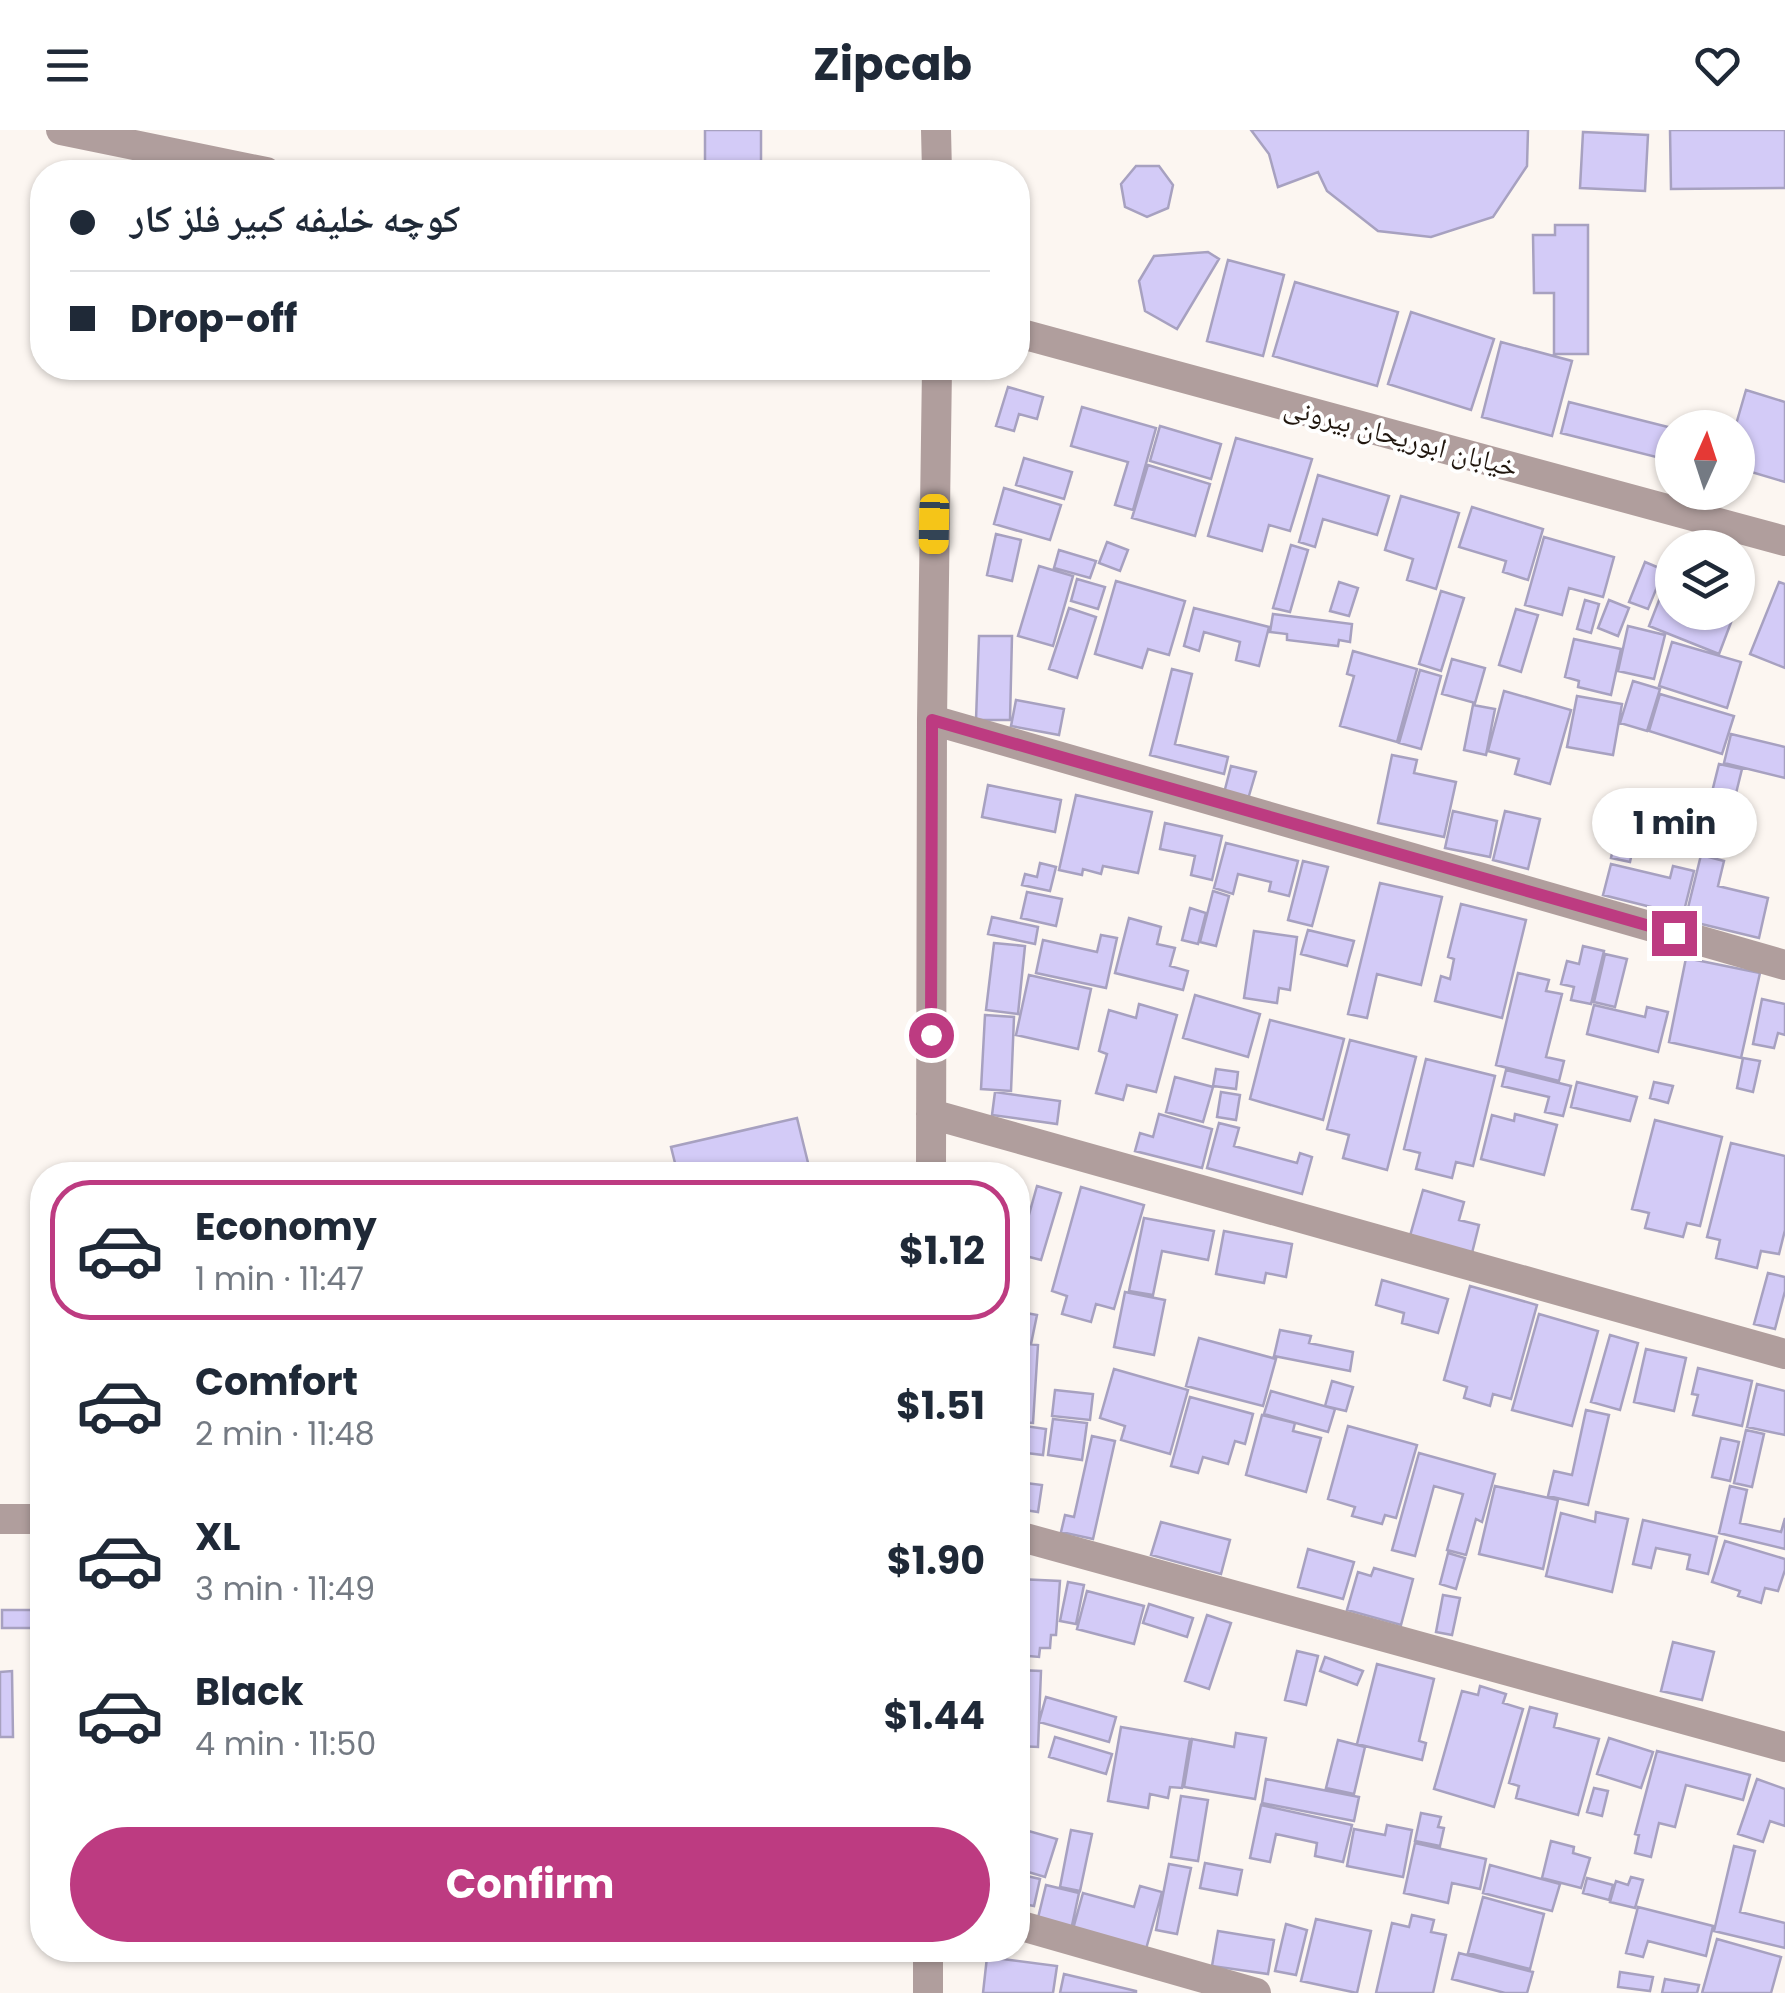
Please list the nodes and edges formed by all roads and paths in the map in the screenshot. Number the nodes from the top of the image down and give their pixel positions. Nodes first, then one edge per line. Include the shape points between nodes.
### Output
1 (61, 130) edge
2 (936, 130) edge
3 (207, 160) edge
4 (936, 160) edge
5 (1030, 336) edge
6 (937, 380) edge
7 (1785, 541) edge
8 (932, 720) junction
9 (1785, 965) edge
10 (931, 1114) junction
11 (931, 1162) edge
12 (1785, 1354) edge
13 (0, 1518) edge
14 (30, 1518) edge
15 (1030, 1539) edge
16 (1785, 1747) edge
17 (1030, 1928) edge
18 (928, 1962) edge
19 (928, 1993) edge
20 (1256, 1993) edge

1 - 3 street
2 - 4 street
5 - 7 street, خیابان ابوریحان بیرونی
6 - 8 street
8 - 9 street
8 - 10 street
10 - 11 street
10 - 12 street
13 - 14 street
15 - 16 street
17 - 20 street
18 - 19 street

